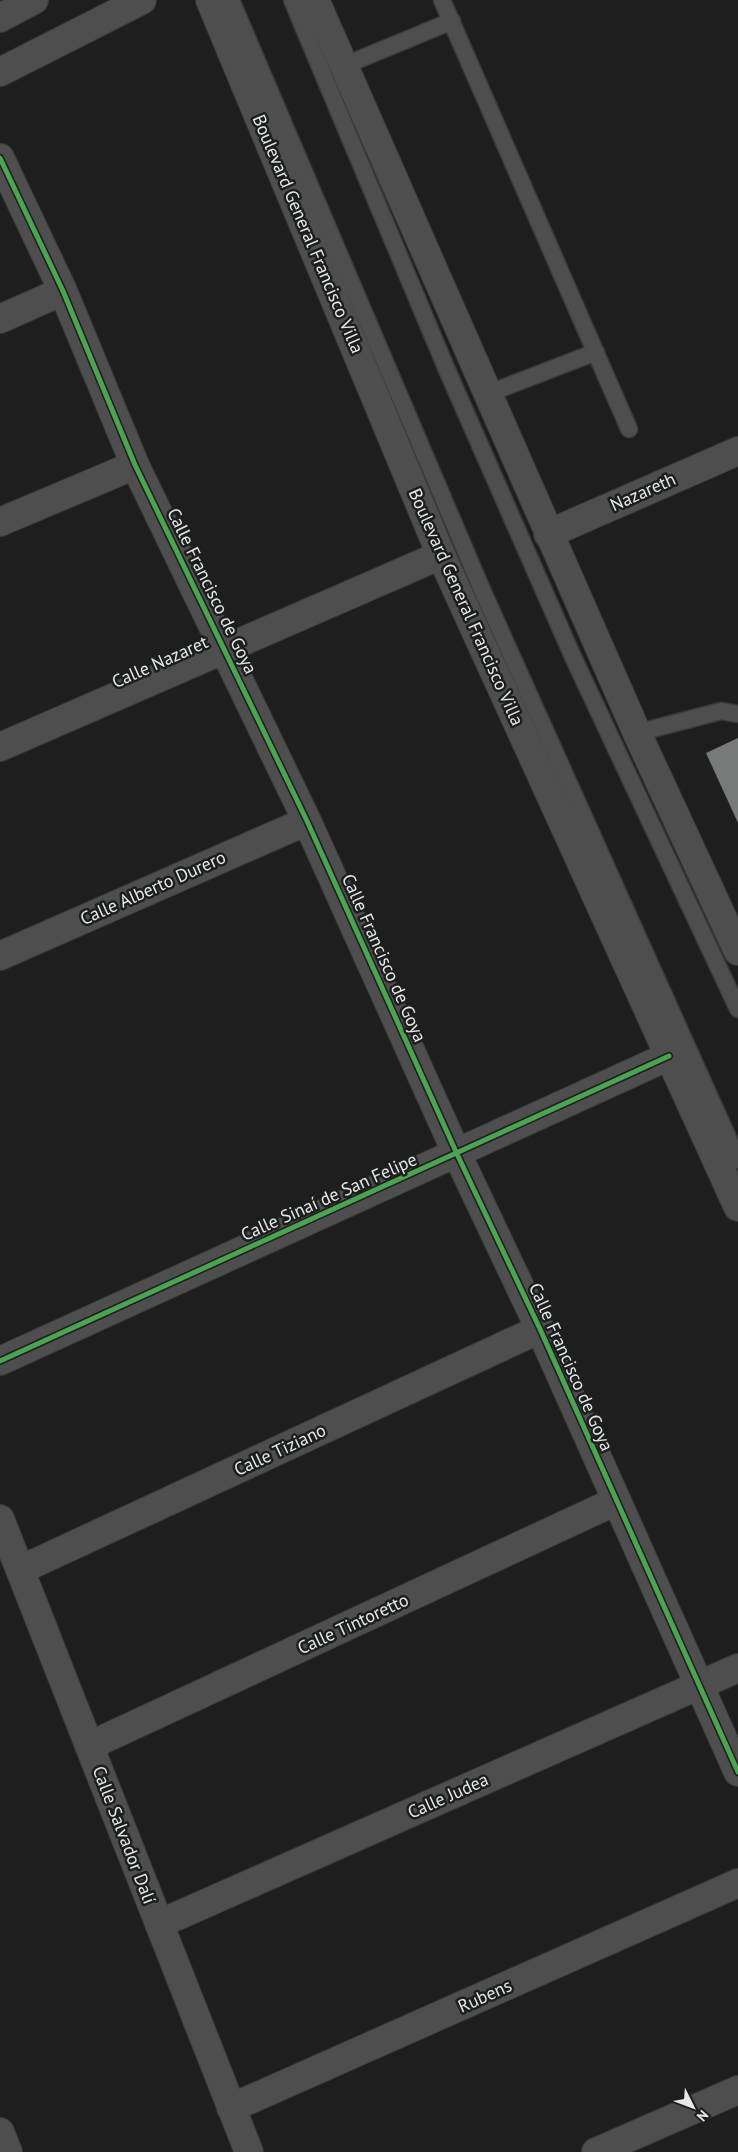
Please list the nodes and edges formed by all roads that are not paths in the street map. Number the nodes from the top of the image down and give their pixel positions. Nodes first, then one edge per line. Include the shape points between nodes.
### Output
1 (34, 0) edge
2 (142, 0) edge
3 (210, 0) edge
4 (232, 0) edge
5 (292, 0) edge
6 (315, 0) edge
7 (442, 0) edge
8 (0, 18) edge
9 (452, 21) junction
10 (343, 66) junction
11 (0, 72) edge
12 (0, 158) edge
13 (63, 292) junction
14 (0, 319) edge
15 (596, 352) junction
16 (487, 394) junction
17 (629, 429) dead end
18 (738, 451) edge
19 (135, 465) junction
20 (0, 522) edge
21 (548, 534) junction
22 (441, 555) junction
23 (225, 649) junction
24 (738, 714) edge
25 (637, 733) junction
26 (0, 747) edge
27 (307, 821) junction
28 (732, 924) edge
29 (738, 951) edge
30 (0, 956) edge
31 (738, 1010) edge
32 (669, 1056) junction
33 (457, 1154) junction
34 (738, 1160) edge
35 (738, 1207) edge
36 (540, 1329) junction
37 (0, 1361) edge
38 (616, 1501) junction
39 (0, 1518) edge
40 (20, 1570) junction
41 (738, 1668) edge
42 (700, 1684) junction
43 (89, 1746) junction
44 (738, 1772) edge
45 (738, 1883) edge
46 (159, 1924) junction
47 (738, 2090) edge
48 (232, 2108) junction
49 (249, 2152) edge
50 (596, 2152) edge

1 - 8 street
2 - 11 street
3 - 22 main road, Boulevard General Francisco Villa
4 - 34 lane via 483,592
5 - 31 lane via 447,370 569,648
6 - 10 main road
7 - 9 lane
9 - 10 lane
9 - 15 lane
10 - 16 main road
12 - 13 street, Calle Francisco de Goya
13 - 14 street
13 - 19 street, Calle Francisco de Goya
15 - 16 lane
15 - 17 lane
16 - 21 main road
18 - 21 street, Nazareth
19 - 20 street
19 - 23 street, Calle Francisco de Goya
21 - 25 main road
22 - 23 street, Calle Nazaret
22 - 32 main road, Boulevard General Francisco Villa
23 - 26 street, Calle Nazaret
23 - 27 street, Calle Francisco de Goya
24 - 25 lane via 722,711
25 - 28 main road
27 - 30 street, Calle Alberto Durero
27 - 33 street, Calle Francisco de Goya
28 - 29 main road
32 - 33 street, Calle Sinaí de San Felipe
32 - 35 main road, Boulevard General Francisco Villa
33 - 36 street, Calle Francisco de Goya
33 - 37 street, Calle Sinaí de San Felipe
36 - 38 street, Calle Francisco de Goya
36 - 40 street, Calle Tiziano
38 - 42 street, Calle Francisco de Goya
38 - 43 street, Calle Tintoretto
39 - 40 street, Calle Salvador Dalí
40 - 43 street, Calle Salvador Dalí
41 - 42 street, Calle Judea
42 - 44 street, Calle Francisco de Goya
42 - 46 street, Calle Judea
43 - 46 street, Calle Salvador Dalí
45 - 48 street, Rubens
46 - 48 street, Calle Salvador Dalí
47 - 50 street
48 - 49 street, Calle Salvador Dalí

